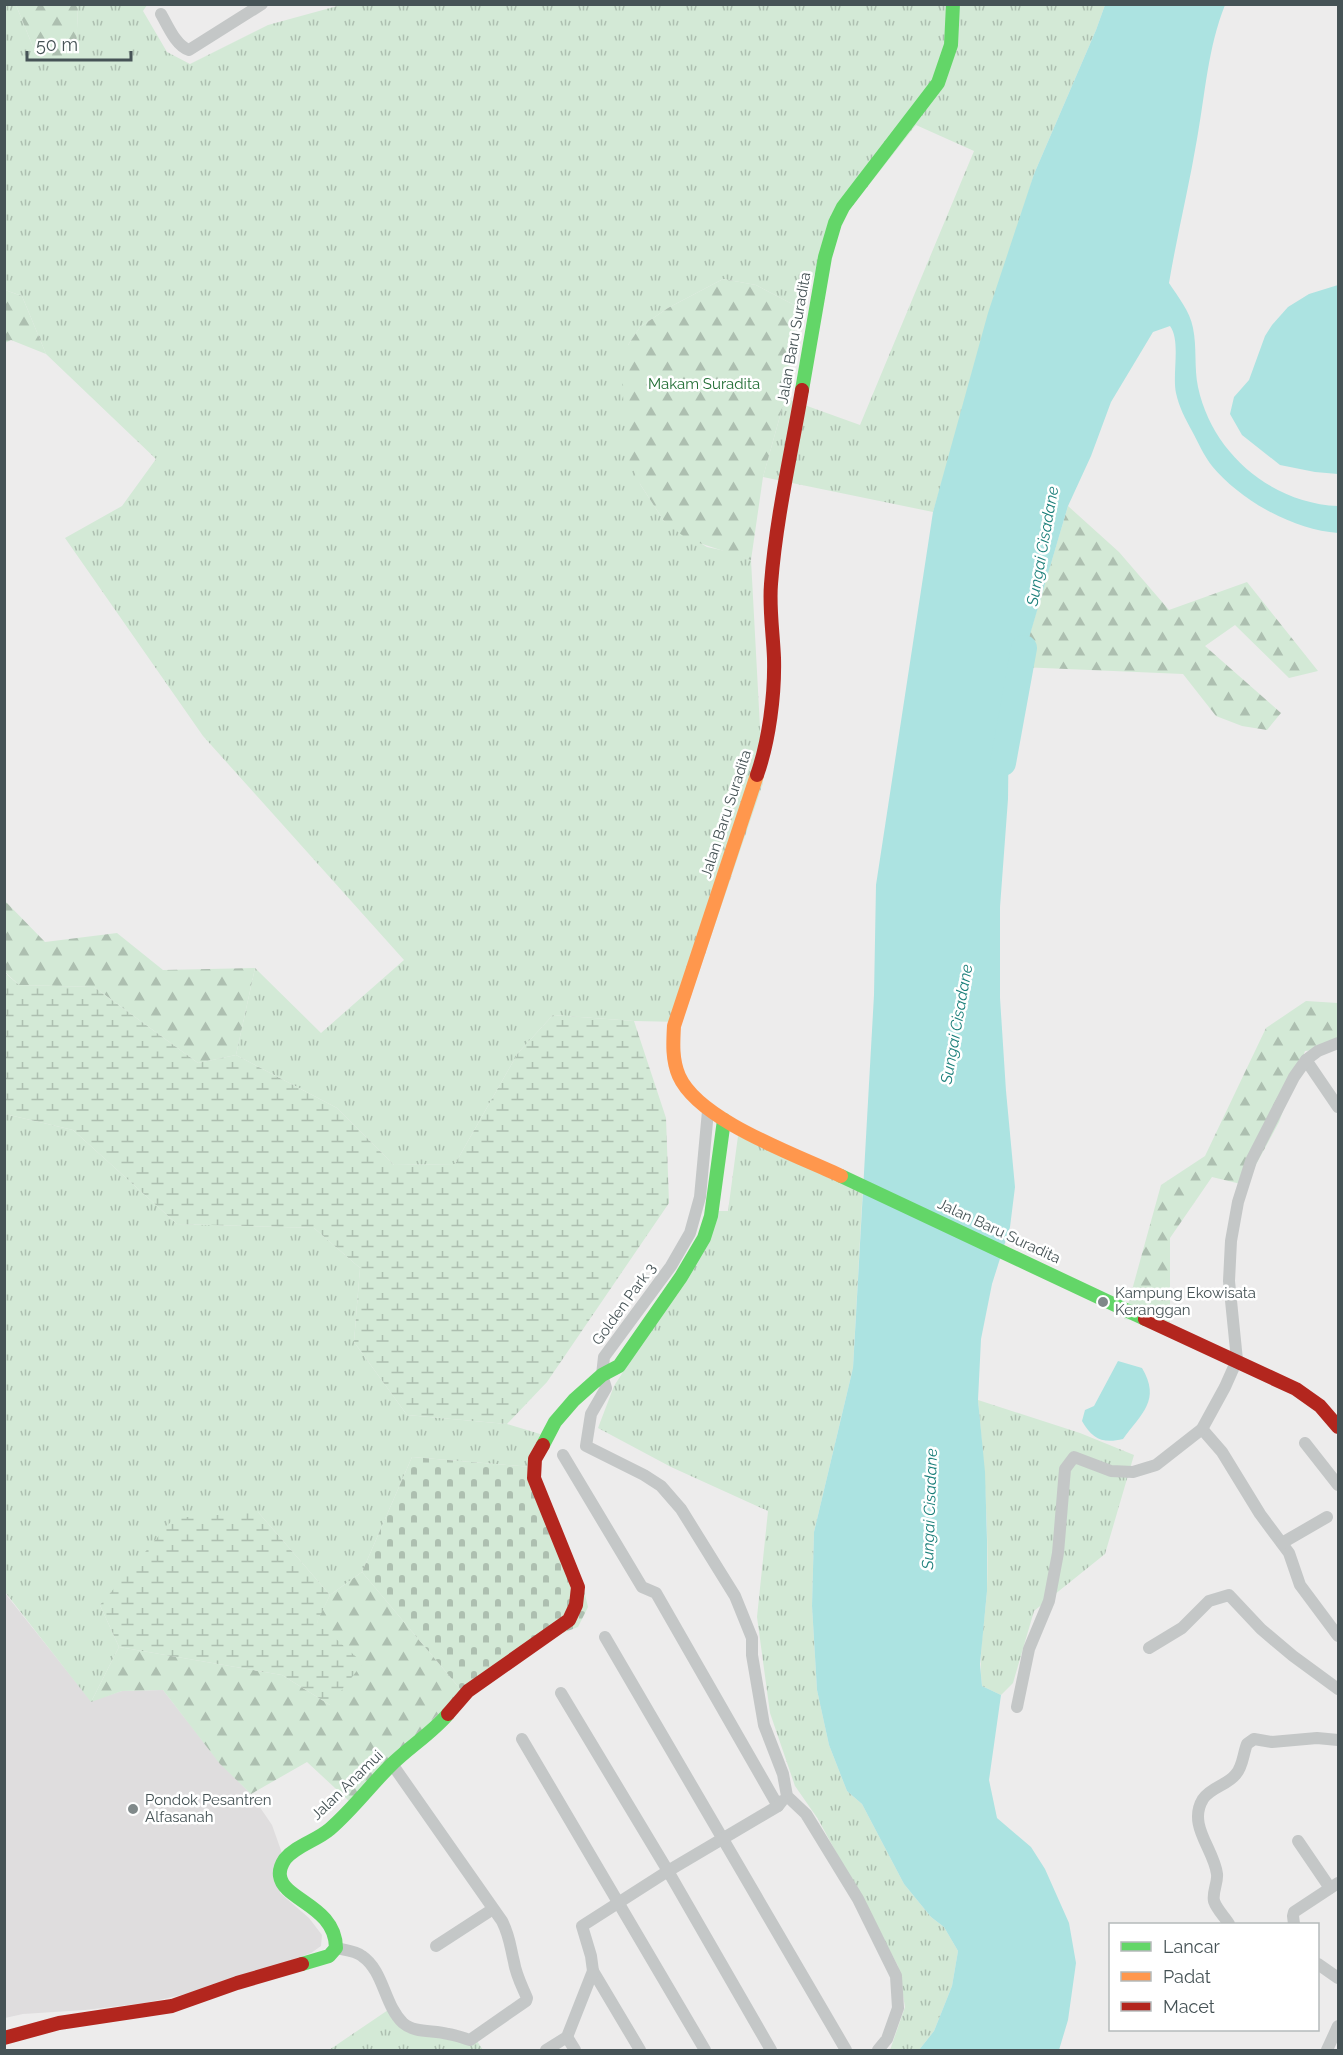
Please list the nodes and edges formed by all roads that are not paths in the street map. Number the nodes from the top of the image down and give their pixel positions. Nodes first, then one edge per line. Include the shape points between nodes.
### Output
1 (262, 4) edge
2 (953, 4) edge
3 (242, 10) edge
4 (161, 14) dead end
5 (1338, 1043) edge
6 (1306, 1060) junction
7 (1338, 1107) edge
8 (708, 1111) junction
9 (730, 1124) junction
10 (1237, 1360) junction
11 (602, 1375) junction
12 (1338, 1427) edge
13 (1202, 1429) junction
14 (1305, 1443) dead end
15 (563, 1455) dead end
16 (1338, 1485) edge
17 (1327, 1517) dead end
18 (1282, 1543) junction
19 (1338, 1636) edge
20 (605, 1637) dead end
21 (1149, 1648) dead end
22 (1338, 1689) edge
23 (561, 1693) dead end
24 (1017, 1707) dead end
25 (522, 1739) dead end
26 (1338, 1740) edge
27 (392, 1764) junction
28 (787, 1796) junction
29 (778, 1806) junction
30 (722, 1839) junction
31 (1298, 1841) dead end
32 (668, 1871) junction
33 (1334, 1886) edge
34 (619, 1903) junction
35 (493, 1909) junction
36 (1228, 1923) edge
37 (1294, 1923) edge
38 (436, 1946) dead end
39 (336, 1948) junction
40 (1319, 1965) edge
41 (593, 1971) junction
42 (1338, 1978) edge
43 (1338, 2026) edge
44 (567, 2037) junction
45 (4, 2038) edge
46 (546, 2050) edge
47 (575, 2050) edge
48 (640, 2050) edge
49 (705, 2050) edge
50 (771, 2050) edge
51 (846, 2050) edge
52 (878, 2050) edge
53 (1327, 2050) edge

1 - 3 street
2 - 8 main road, Jalan Baru Suradita via 952,44 938,83 843,207 825,257 775,549 771,587 773,686 764,758 674,1026 678,1073 691,1095
3 - 4 street via 189,50 177,42
5 - 6 street
6 - 7 street
6 - 10 street via 1264,1133 1238,1202 1229,1281
8 - 9 main road, Jalan Baru Suradita
8 - 11 street, Golden Park 3 via 700,1197 690,1233 671,1266 604,1357
9 - 10 main road, Jalan Baru Suradita
9 - 11 main road, Golden Park 3 via 704,1238 619,1366
10 - 12 main road, Jalan Baru Suradita via 1309,1397
10 - 13 street
11 - 27 main road, Jalan Anamui via 555,1422 535,1459 534,1478 578,1587 574,1612 569,1620 468,1690 438,1726
11 - 28 street via 606,1388 591,1414 586,1446 661,1486 681,1509 735,1596 752,1638 764,1725
13 - 18 street via 1222,1452
13 - 24 street via 1156,1465 1133,1472 1111,1471 1074,1456 1065,1469 1058,1553 1049,1601 1029,1649
14 - 16 street
15 - 29 street via 642,1587 656,1593
17 - 18 street
18 - 19 street via 1293,1560 1300,1585
20 - 30 street
21 - 22 street via 1182,1628 1209,1602 1229,1595 1261,1629
23 - 32 street
25 - 34 street
26 - 36 street via 1254,1739 1247,1744 1235,1776 1203,1800 1198,1813 1199,1829 1215,1864 1214,1902
27 - 35 street
27 - 39 main road, Jalan Anamui via 329,1830 299,1847 279,1869 285,1887 324,1918 336,1937
28 - 29 street
28 - 52 street via 806,1814 858,1899 896,1976 898,2008 887,2039
29 - 30 street
30 - 32 street
30 - 51 street
31 - 33 street
32 - 34 street
32 - 50 street
33 - 37 street via 1294,1912
34 - 41 street via 582,1926
34 - 49 street
35 - 38 street
35 - 39 street via 510,1935 515,1969 527,1998 524,2004 470,2040 404,2024 366,1959
39 - 45 main road via 329,1956 172,2006 59,2023
40 - 42 street
41 - 44 street
41 - 48 street
43 - 53 street
44 - 46 street
44 - 47 street

